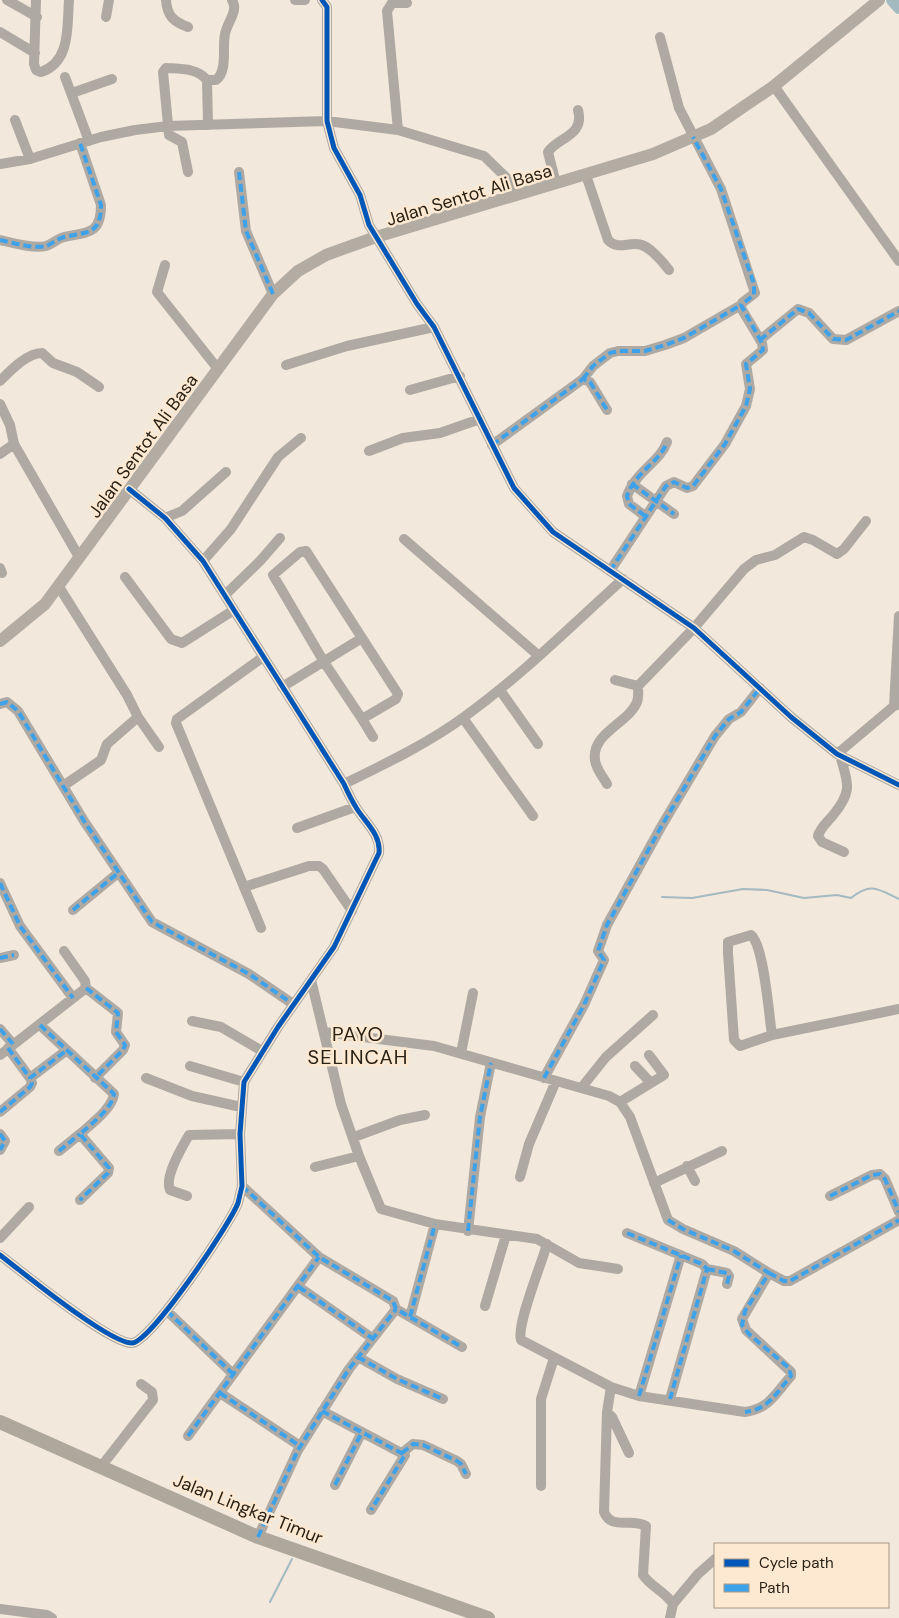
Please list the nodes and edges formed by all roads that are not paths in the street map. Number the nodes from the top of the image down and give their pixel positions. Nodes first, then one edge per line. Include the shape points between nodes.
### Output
1 (7, 0) edge
2 (36, 0) edge
3 (69, 0) edge
4 (109, 0) edge
5 (166, 0) edge
6 (232, 0) edge
7 (296, 0) edge
8 (305, 0) edge
9 (322, 0) edge
10 (407, 3) dead end
11 (875, 3) edge
12 (37, 17) junction
13 (106, 17) dead end
14 (188, 27) dead end
15 (1, 36) edge
16 (660, 37) dead end
17 (35, 53) junction
18 (65, 76) dead end
19 (112, 80) dead end
20 (207, 80) junction
21 (774, 86) junction
22 (72, 93) junction
23 (578, 110) dead end
24 (15, 120) dead end
25 (327, 121) junction
26 (208, 125) junction
27 (168, 126) junction
28 (398, 130) junction
29 (693, 137) junction
30 (84, 142) junction
31 (30, 159) junction
32 (0, 164) edge
33 (188, 172) dead end
34 (239, 172) dead end
35 (586, 175) junction
36 (556, 184) junction
37 (522, 193) junction
38 (376, 237) junction
39 (0, 240) edge
40 (899, 261) edge
41 (165, 264) dead end
42 (669, 270) dead end
43 (273, 294) junction
44 (740, 305) junction
45 (899, 311) edge
46 (434, 327) junction
47 (760, 340) junction
48 (286, 365) dead end
49 (218, 369) junction
50 (460, 376) junction
51 (583, 380) junction
52 (0, 381) edge
53 (99, 387) dead end
54 (410, 390) dead end
55 (0, 404) edge
56 (607, 410) dead end
57 (480, 419) junction
58 (301, 438) dead end
59 (667, 442) dead end
60 (14, 444) junction
61 (492, 445) junction
62 (369, 451) dead end
63 (0, 454) edge
64 (226, 472) dead end
65 (632, 484) junction
66 (129, 489) junction
67 (655, 501) junction
68 (674, 514) dead end
69 (645, 516) junction
70 (165, 518) junction
71 (866, 521) dead end
72 (280, 538) dead end
73 (404, 540) dead end
74 (79, 557) junction
75 (203, 560) junction
76 (610, 571) junction
77 (125, 577) dead end
78 (623, 579) junction
79 (59, 587) junction
80 (225, 595) junction
81 (234, 610) junction
82 (899, 616) edge
83 (694, 628) junction
84 (362, 638) junction
85 (0, 641) edge
86 (539, 656) junction
87 (264, 657) junction
88 (324, 662) junction
89 (615, 680) dead end
90 (638, 686) junction
91 (282, 687) junction
92 (760, 688) junction
93 (500, 690) junction
94 (0, 704) edge
95 (897, 705) edge
96 (138, 717) junction
97 (463, 718) junction
98 (362, 719) junction
99 (373, 737) dead end
100 (538, 744) dead end
101 (159, 747) dead end
102 (838, 754) junction
103 (344, 784) junction
104 (607, 784) dead end
105 (899, 785) edge
106 (63, 786) junction
107 (356, 807) junction
108 (533, 816) dead end
109 (297, 828) dead end
110 (844, 852) dead end
111 (118, 873) junction
112 (0, 883) edge
113 (244, 887) junction
114 (73, 910) dead end
115 (352, 911) junction
116 (260, 928) dead end
117 (64, 951) dead end
118 (14, 955) dead end
119 (0, 958) edge
120 (311, 980) junction
121 (86, 988) junction
122 (473, 993) dead end
123 (73, 998) junction
124 (293, 1004) junction
125 (899, 1009) edge
126 (653, 1015) dead end
127 (192, 1021) dead end
128 (40, 1025) junction
129 (0, 1029) edge
130 (324, 1032) junction
131 (772, 1035) junction
132 (7, 1049) edge
133 (67, 1050) junction
134 (262, 1051) junction
135 (461, 1053) junction
136 (649, 1055) dead end
137 (491, 1063) junction
138 (190, 1066) dead end
139 (635, 1066) dead end
140 (30, 1078) junction
141 (94, 1078) junction
142 (146, 1078) dead end
143 (544, 1078) junction
144 (556, 1081) junction
145 (244, 1082) junction
146 (651, 1083) junction
147 (582, 1087) junction
148 (620, 1102) junction
149 (241, 1107) junction
150 (0, 1112) edge
151 (425, 1115) dead end
152 (0, 1134) edge
153 (80, 1134) junction
154 (240, 1134) junction
155 (354, 1137) junction
156 (0, 1150) edge
157 (59, 1151) dead end
158 (722, 1151) dead end
159 (359, 1156) junction
160 (688, 1166) junction
161 (315, 1167) dead end
162 (520, 1177) dead end
163 (695, 1181) dead end
164 (654, 1183) junction
165 (242, 1186) junction
166 (187, 1196) dead end
167 (830, 1196) dead end
168 (80, 1200) dead end
169 (29, 1207) dead end
170 (899, 1212) edge
171 (899, 1220) edge
172 (435, 1224) junction
173 (468, 1230) junction
174 (627, 1233) dead end
175 (506, 1235) junction
176 (0, 1238) edge
177 (548, 1244) junction
178 (0, 1255) edge
179 (681, 1255) junction
180 (319, 1257) junction
181 (618, 1269) dead end
182 (707, 1269) junction
183 (769, 1273) junction
184 (727, 1284) dead end
185 (299, 1287) junction
186 (485, 1306) dead end
187 (396, 1309) junction
188 (167, 1311) junction
189 (410, 1317) junction
190 (372, 1338) junction
191 (462, 1347) dead end
192 (358, 1357) junction
193 (554, 1358) junction
194 (234, 1374) junction
195 (141, 1384) dead end
196 (610, 1387) junction
197 (220, 1393) junction
198 (639, 1396) junction
199 (443, 1399) dead end
200 (670, 1399) junction
201 (322, 1411) junction
202 (607, 1412) junction
203 (0, 1422) edge
204 (362, 1432) junction
205 (188, 1436) dead end
206 (300, 1446) junction
207 (402, 1453) junction
208 (629, 1453) dead end
209 (100, 1468) junction
210 (466, 1474) dead end
211 (335, 1485) dead end
212 (541, 1486) dead end
213 (371, 1510) dead end
214 (258, 1537) junction
215 (714, 1560) edge
216 (673, 1604) junction
217 (0, 1609) edge
218 (52, 1618) edge
219 (488, 1618) edge
220 (670, 1618) edge

1 - 12 street
2 - 12 street
3 - 17 street via 62,56 41,72 34,64
4 - 13 street
5 - 14 street via 170,16
6 - 20 street via 234,10 224,35 222,73 216,80
7 - 8 street
9 - 25 street via 327,7
10 - 28 street via 392,3 388,11
11 - 21 main road, Jalan Sentot Ali Basa
12 - 17 street
15 - 17 street
16 - 29 street via 679,108
18 - 22 street
19 - 22 street
20 - 26 street
20 - 27 street via 190,70 163,70
21 - 29 main road, Jalan Sentot Ali Basa via 711,129
21 - 40 street
22 - 30 street
23 - 36 street via 580,121 575,129 548,152
24 - 31 street
25 - 26 street
25 - 28 street
25 - 38 street via 334,148 357,187
26 - 27 street
27 - 30 street
27 - 33 street via 169,135 182,142
28 - 37 street via 484,156
29 - 35 main road, Jalan Sentot Ali Basa via 653,154
29 - 44 street via 721,189 754,284 754,295
30 - 31 street
30 - 39 street via 102,205 96,227 88,233 61,238 48,245
31 - 32 street
34 - 43 street via 246,231
35 - 36 main road, Jalan Sentot Ali Basa
35 - 42 street via 608,240 618,246 644,246
36 - 37 main road, Jalan Sentot Ali Basa
37 - 38 main road, Jalan Sentot Ali Basa
38 - 43 main road, Jalan Sentot Ali Basa via 326,255 298,271
38 - 46 street via 416,304
41 - 49 street via 157,292
43 - 49 main road, Jalan Sentot Ali Basa
44 - 47 street
44 - 51 street via 684,338 645,351 610,353
45 - 47 street via 846,340 833,339 809,312 798,309
46 - 48 street via 347,346
46 - 50 street
47 - 67 street via 763,350 745,367 749,397 725,444 693,486 686,488 670,482
49 - 66 main road, Jalan Sentot Ali Basa
50 - 54 street
50 - 57 street
51 - 56 street via 590,382
51 - 61 street
52 - 53 street via 22,362 42,353 53,363 77,372
55 - 60 street via 10,425
57 - 61 street
57 - 62 street via 440,433 403,438
58 - 75 street via 278,456 231,529
59 - 65 street via 662,453
60 - 63 street
60 - 74 street
61 - 76 street via 514,488 553,532
64 - 70 street via 182,511
65 - 67 street
65 - 69 street via 627,501
66 - 70 street
66 - 74 main road, Jalan Sentot Ali Basa
67 - 68 street
67 - 69 street
69 - 76 street
70 - 75 street
71 - 83 street via 838,554 804,537 775,555 756,560 744,569
72 - 80 street
73 - 86 street
74 - 79 main road, Jalan Sentot Ali Basa
75 - 80 street
76 - 78 street
77 - 81 street via 176,643 182,643
78 - 83 street
78 - 86 street
79 - 85 main road, Jalan Sentot Ali Basa via 45,604
79 - 96 street
80 - 81 street
81 - 87 street
82 - 95 street
83 - 90 street
83 - 92 street
84 - 88 street
84 - 88 street via 306,551 300,552 273,575
84 - 98 street via 398,696
86 - 93 street
87 - 91 street
87 - 113 street via 177,719 176,723
88 - 91 street
88 - 98 street
89 - 90 street
90 - 104 street via 634,708 609,731 595,752 597,769
91 - 103 street
92 - 102 street
92 - 143 street via 716,736 661,827 605,930 598,951 604,960 584,1006
93 - 97 street
93 - 100 street
94 - 106 street via 7,702 16,707
95 - 102 street
96 - 101 street
96 - 106 street via 108,744 101,760
97 - 103 street via 405,754
97 - 108 street
98 - 99 street
102 - 105 street
102 - 110 street via 848,781 847,792 818,836 822,842
103 - 107 street
106 - 111 street
107 - 109 street
107 - 115 street via 380,847
111 - 114 street
111 - 124 street via 152,922 250,974
112 - 123 street via 20,926
113 - 115 street via 318,866
113 - 116 street
115 - 120 street via 334,947
117 - 121 street via 85,981
118 - 119 street
120 - 124 street
120 - 130 street
121 - 123 street
121 - 141 street via 118,1013 116,1032 126,1045
122 - 135 street
123 - 128 street
124 - 134 street
125 - 131 street
126 - 147 street via 606,1057
127 - 134 street via 221,1027
128 - 132 street
128 - 133 street
129 - 132 street
130 - 135 street via 404,1041
130 - 155 street via 341,1104
131 - 131 street via 756,940 751,935 734,938 728,944 734,1040 740,1046
132 - 140 street
133 - 140 street
133 - 141 street
134 - 145 street
135 - 137 street
136 - 146 street via 664,1075
137 - 143 street
137 - 173 street via 480,1117
138 - 145 street
139 - 146 street
140 - 150 street via 32,1085 27,1091
141 - 153 street via 114,1096
142 - 149 street via 192,1096
143 - 144 street
144 - 147 street
144 - 162 street via 529,1144
145 - 149 street
146 - 148 street
147 - 148 street
148 - 164 street via 630,1117
149 - 154 street
151 - 155 street via 400,1120
152 - 156 street via 5,1141
153 - 157 street
153 - 168 street via 109,1168 108,1174
154 - 165 street
154 - 166 street via 190,1135 168,1185 170,1190
155 - 159 street
158 - 160 street
159 - 161 street
159 - 172 street via 381,1209
160 - 163 street
160 - 164 street
164 - 183 street via 668,1220 734,1251
165 - 180 street
165 - 188 street via 236,1208
167 - 170 street via 877,1174 885,1179
169 - 176 street
171 - 183 street via 790,1281
172 - 173 street
172 - 189 street
173 - 175 street
174 - 179 street
175 - 177 street via 537,1239
175 - 186 street
177 - 181 street via 579,1262
177 - 193 street via 519,1335 525,1343
178 - 188 street via 73,1312 126,1342 138,1341
179 - 182 street
179 - 198 street
180 - 185 street
180 - 187 street via 393,1301
182 - 184 street via 727,1273
182 - 200 street
183 - 200 street via 745,1311 742,1325 789,1368 791,1376 759,1410 745,1412
185 - 190 street
185 - 194 street
187 - 189 street
187 - 190 street
188 - 194 street
189 - 191 street
190 - 192 street
192 - 199 street
192 - 201 street
193 - 196 street
193 - 212 street via 541,1399
194 - 197 street
195 - 209 street via 152,1392 153,1400
196 - 198 street
196 - 202 street
197 - 205 street
197 - 206 street
198 - 200 street
201 - 204 street
201 - 206 street
202 - 208 street
202 - 216 street via 604,1512 613,1523 637,1522 646,1526 643,1575
203 - 209 highway, Jalan Lingkar Timur
204 - 207 street
204 - 211 street
206 - 214 street
207 - 210 street via 413,1444 423,1444 457,1461
207 - 213 street via 404,1457
209 - 214 highway, Jalan Lingkar Timur
214 - 219 highway, Jalan Lingkar Timur
215 - 216 street
216 - 220 street
217 - 218 street

